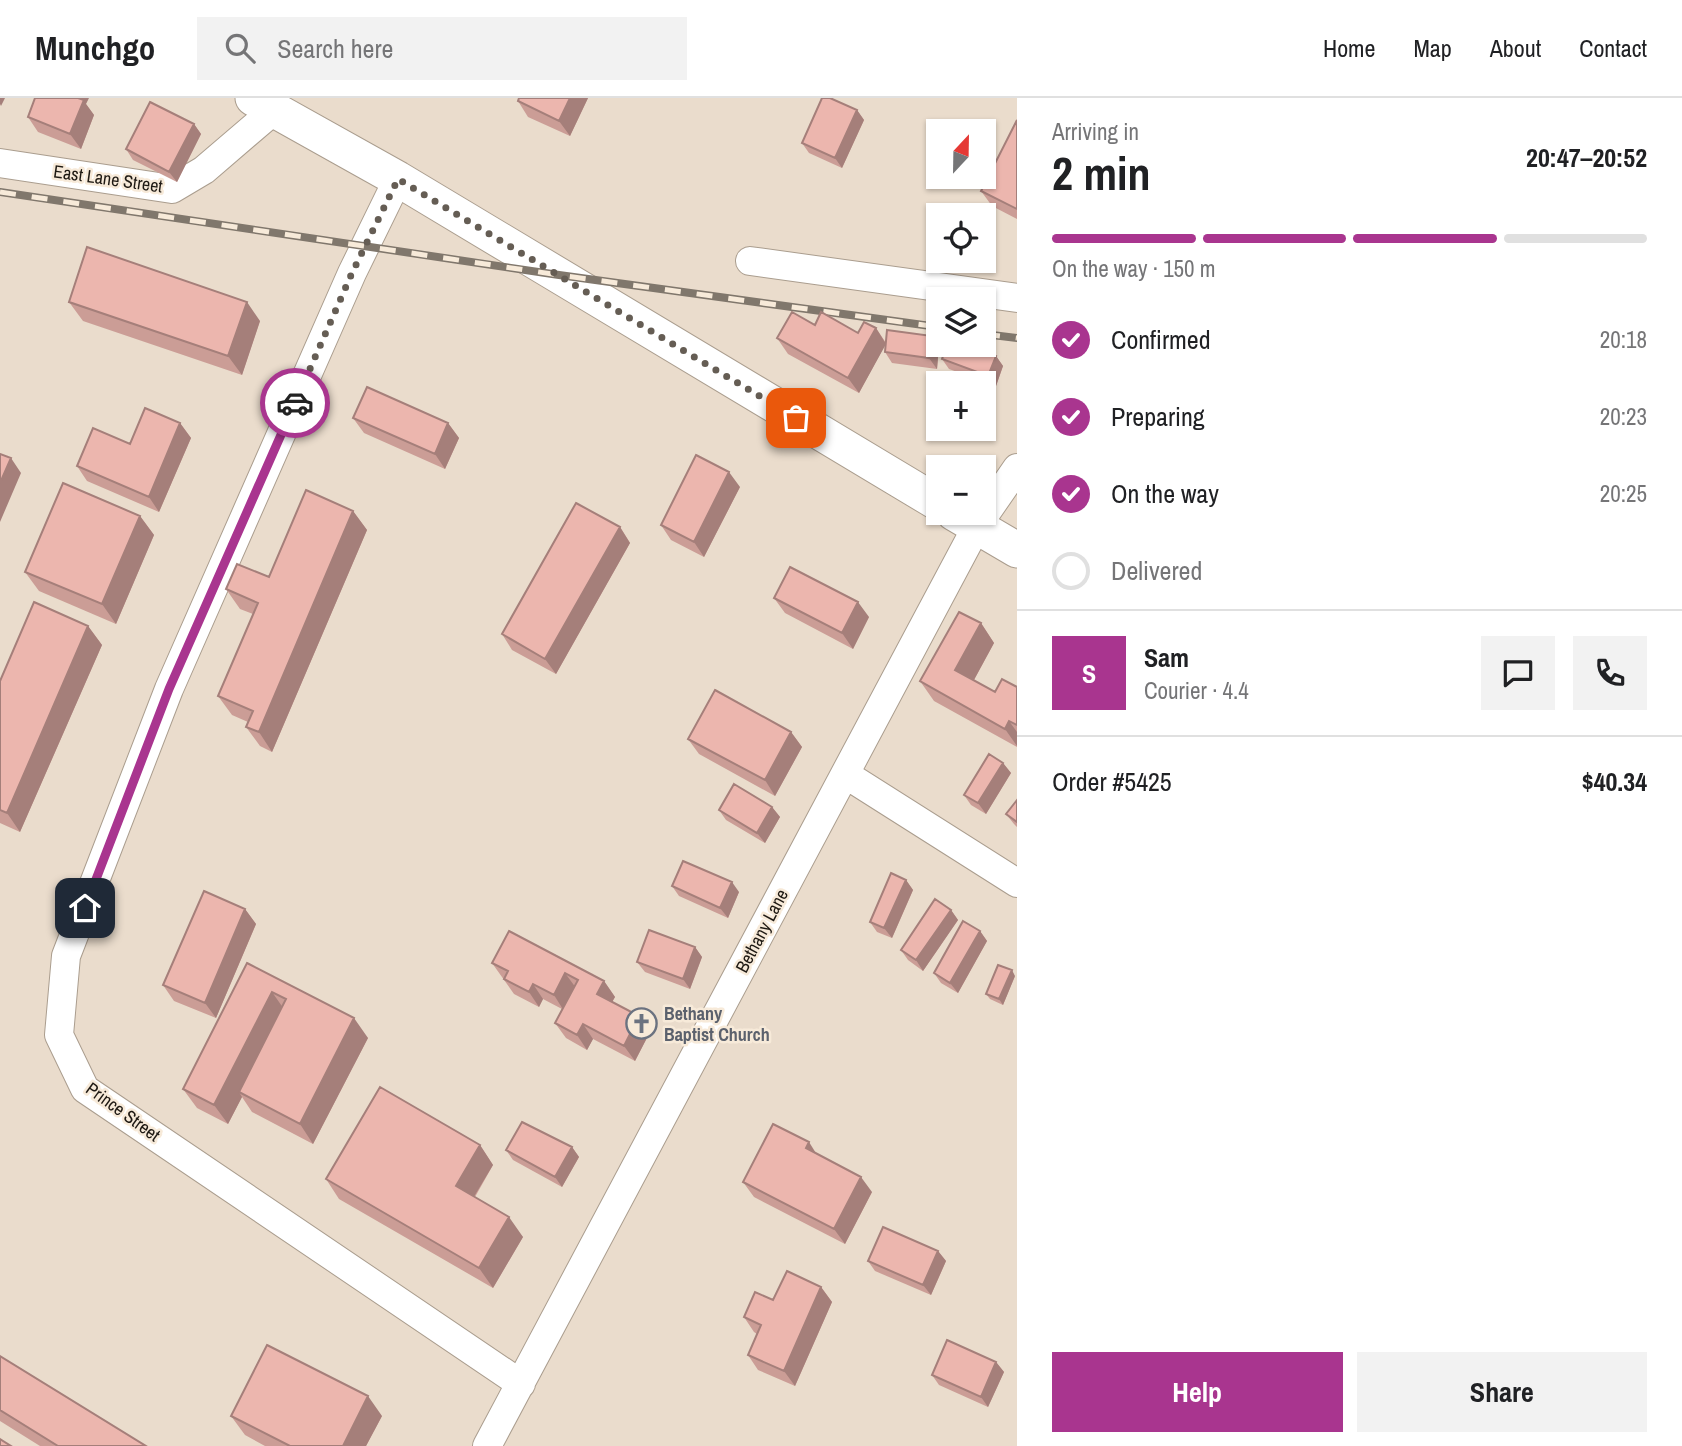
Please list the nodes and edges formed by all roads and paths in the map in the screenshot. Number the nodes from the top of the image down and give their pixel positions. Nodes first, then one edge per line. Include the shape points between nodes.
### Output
1 (263, 104) edge
2 (0, 163) edge
3 (398, 179) junction
4 (750, 261) dead end
5 (1017, 298) edge
6 (1017, 468) edge
7 (996, 489) edge
8 (926, 496) edge
9 (963, 525) edge
10 (976, 525) edge
11 (1017, 550) edge
12 (845, 774) junction
13 (1017, 883) edge
14 (521, 1384) junction
15 (487, 1446) edge

1 - 2 street, East Lane Street via 204,170 172,189
1 - 3 main road
3 - 8 main road
3 - 14 street, Prince Street via 169,689 66,956 60,1035 85,1089
4 - 5 street
6 - 7 street
9 - 12 street, Bethany Lane
10 - 11 main road
12 - 13 street
12 - 14 street, Bethany Lane
14 - 15 street, Bethany Lane

